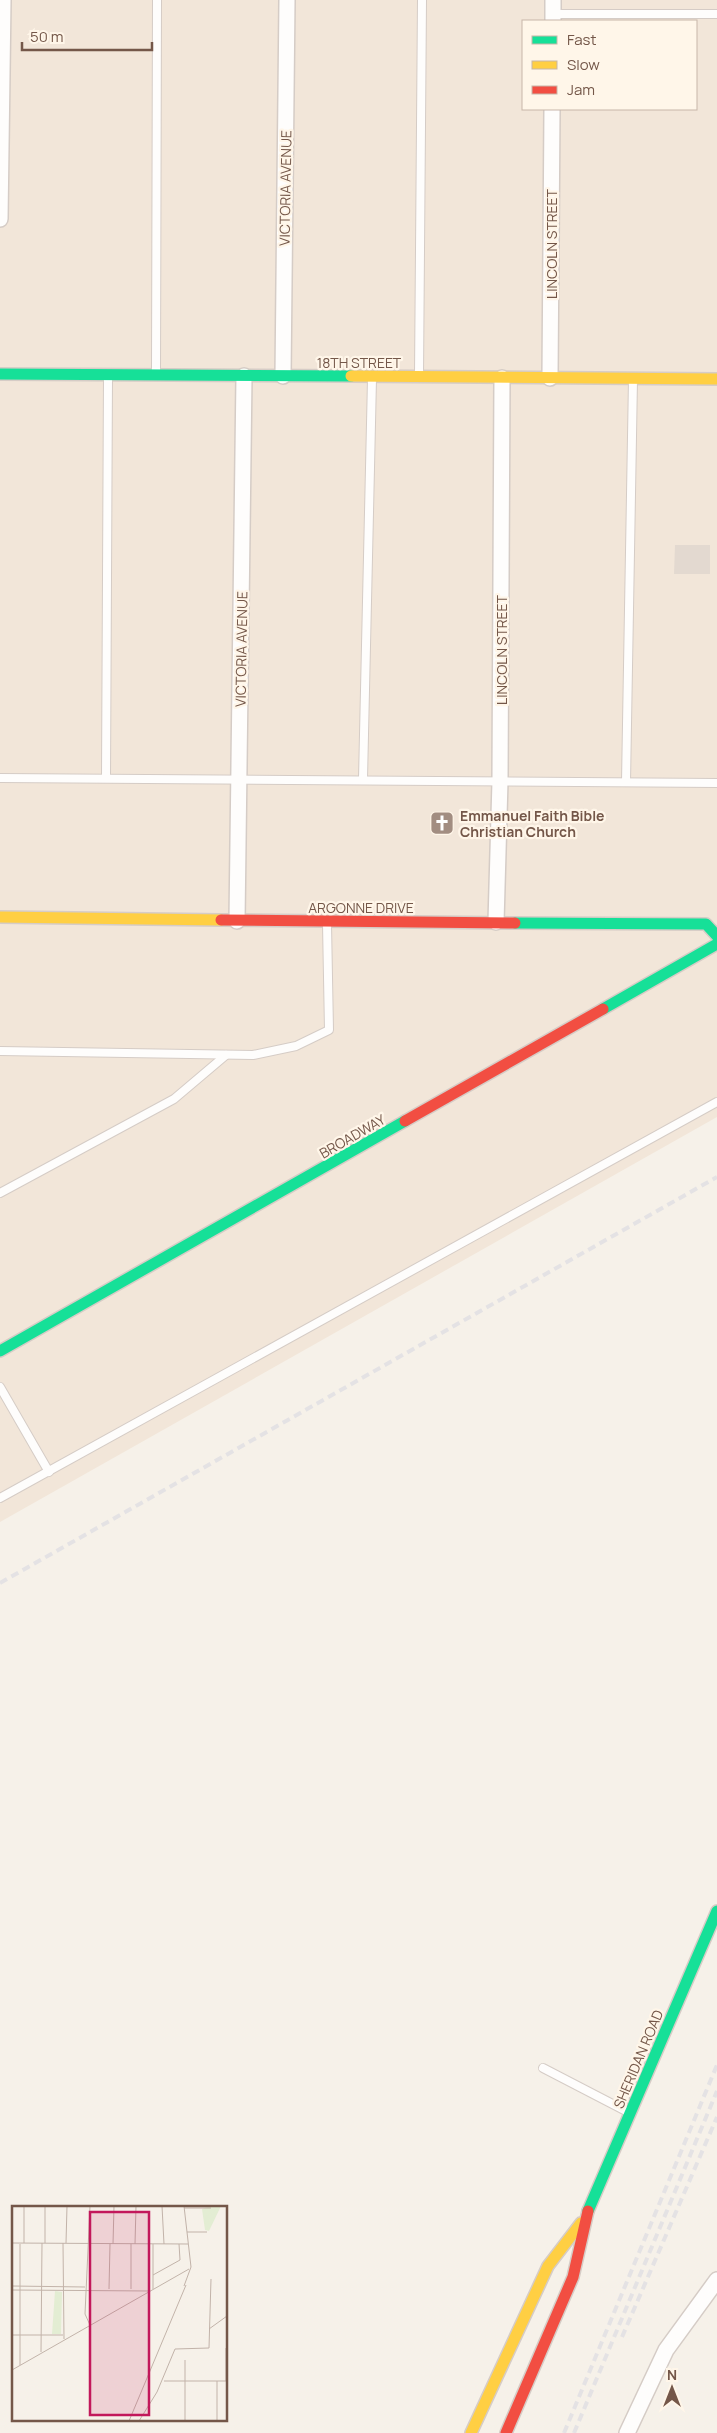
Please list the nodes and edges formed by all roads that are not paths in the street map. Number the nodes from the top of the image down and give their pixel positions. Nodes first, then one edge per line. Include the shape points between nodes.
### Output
1 (3, 0) edge
2 (157, 0) edge
3 (287, 0) edge
4 (422, 0) edge
5 (553, 12) edge
6 (717, 14) edge
7 (552, 110) edge
8 (1, 122) edge
9 (0, 219) edge
10 (0, 374) edge
11 (108, 375) junction
12 (156, 376) junction
13 (244, 376) junction
14 (284, 376) junction
15 (372, 377) junction
16 (419, 377) junction
17 (502, 378) junction
18 (550, 378) junction
19 (633, 379) junction
20 (717, 380) edge
21 (0, 778) edge
22 (106, 778) junction
23 (239, 778) junction
24 (364, 779) junction
25 (500, 781) junction
26 (626, 782) junction
27 (717, 783) edge
28 (0, 917) edge
29 (237, 921) junction
30 (327, 922) junction
31 (496, 922) junction
32 (717, 943) edge
33 (0, 1051) edge
34 (226, 1055) junction
35 (717, 1102) edge
36 (0, 1193) edge
37 (0, 1350) edge
38 (0, 1387) edge
39 (49, 1472) junction
40 (0, 1498) edge
41 (717, 1911) edge
42 (543, 2068) dead end
43 (631, 2114) junction
44 (585, 2218) junction
45 (717, 2280) edge
46 (471, 2433) edge
47 (506, 2433) edge
48 (627, 2433) edge

1 - 8 street
2 - 12 lane
3 - 14 street, VICTORIA AVENUE
4 - 16 lane
5 - 6 lane
7 - 18 street, LINCOLN STREET
8 - 9 street
10 - 11 main road, 18TH STREET
11 - 12 main road, 18TH STREET
11 - 22 lane
12 - 13 main road, 18TH STREET
13 - 14 main road, 18TH STREET
13 - 23 street, VICTORIA AVENUE
14 - 15 main road, 18TH STREET
15 - 16 main road, 18TH STREET
15 - 24 lane
16 - 17 main road, 18TH STREET
17 - 18 main road, 18TH STREET
17 - 25 street, LINCOLN STREET
18 - 19 main road, 18TH STREET
19 - 20 main road, 18TH STREET
19 - 26 lane
21 - 22 lane
22 - 23 lane
23 - 24 lane
23 - 29 street, VICTORIA AVENUE
24 - 25 lane
25 - 26 lane
25 - 31 street, LINCOLN STREET
26 - 27 lane
28 - 29 main road, ARGONNE DRIVE
29 - 30 main road, ARGONNE DRIVE
30 - 31 main road, ARGONNE DRIVE
30 - 34 lane via 329,1030 296,1046 252,1055
31 - 32 main road, ARGONNE DRIVE via 706,924
32 - 37 main road, BROADWAY
33 - 34 lane
34 - 36 lane via 174,1100
35 - 39 lane
38 - 39 lane
39 - 40 lane
41 - 43 main road, SHERIDAN ROAD
42 - 43 lane
43 - 44 main road, SHERIDAN ROAD
44 - 46 main road, SHERIDAN ROAD via 548,2266
44 - 47 main road, SHERIDAN ROAD via 573,2276
45 - 48 street via 666,2350

